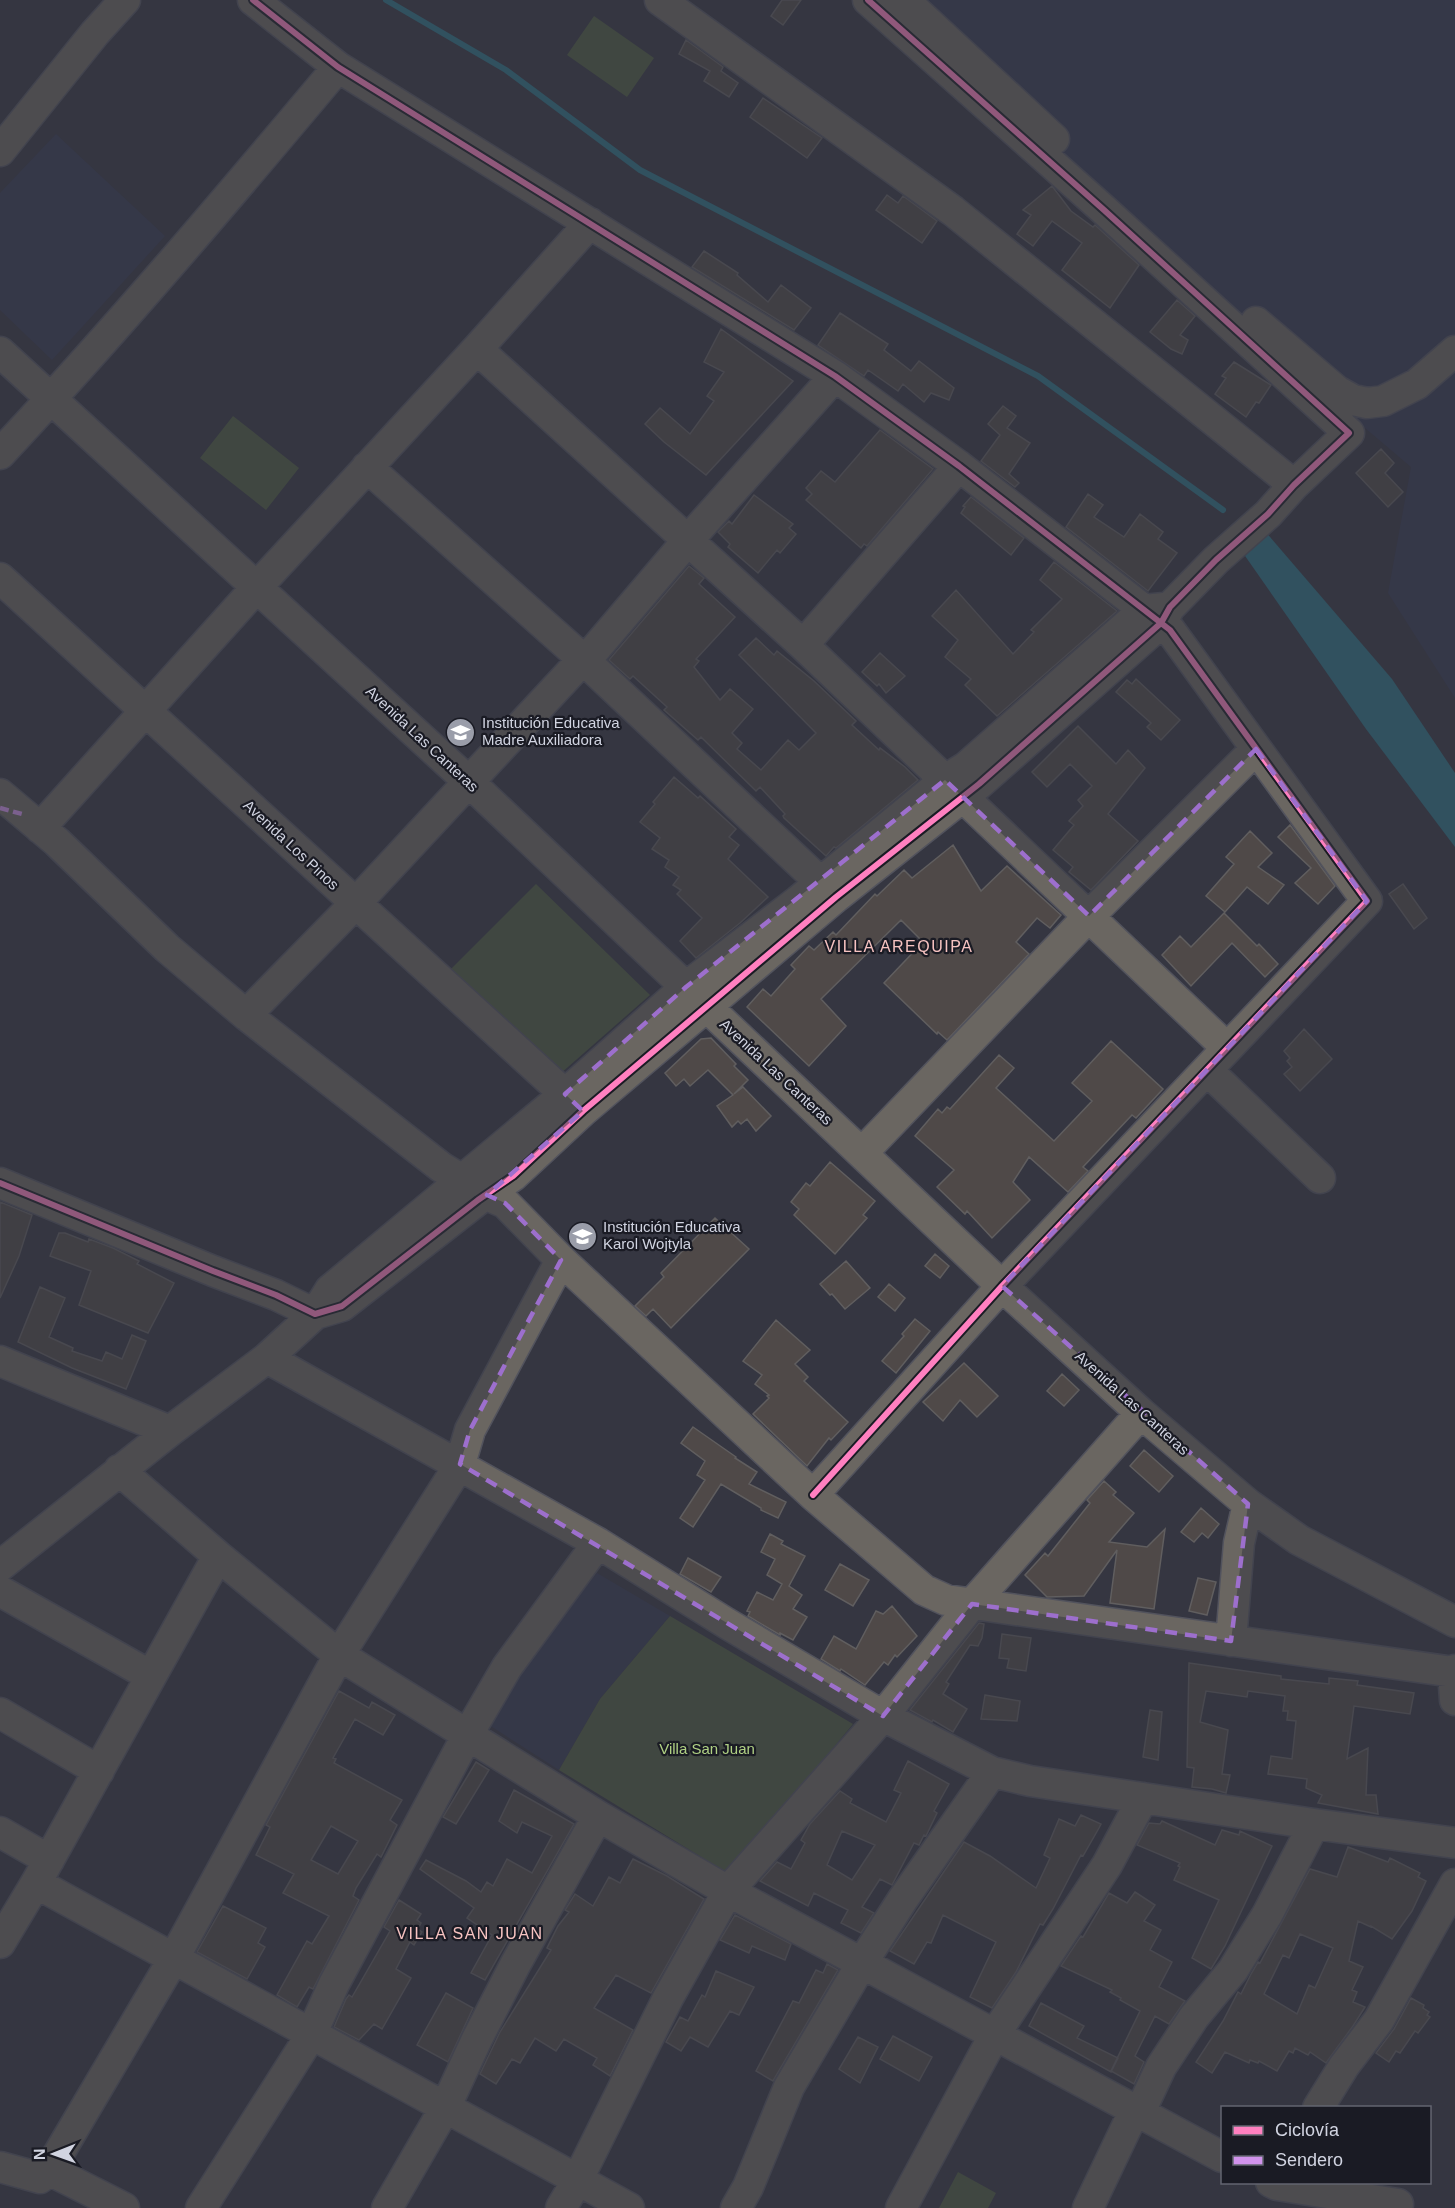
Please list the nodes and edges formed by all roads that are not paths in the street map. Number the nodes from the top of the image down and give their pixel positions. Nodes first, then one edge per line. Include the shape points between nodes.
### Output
1 (125, 0) edge
2 (253, 0) edge
3 (660, 0) edge
4 (868, 0) edge
5 (904, 0) edge
6 (338, 67) junction
7 (0, 151) edge
8 (590, 223) junction
9 (477, 349) junction
10 (1455, 351) edge
11 (0, 352) edge
12 (835, 376) junction
13 (51, 399) junction
14 (0, 454) edge
15 (959, 466) junction
16 (367, 467) junction
17 (1294, 485) junction
18 (689, 540) junction
19 (0, 578) edge
20 (256, 588) junction
21 (1158, 613) junction
22 (803, 645) junction
23 (585, 661) junction
24 (146, 710) junction
25 (1256, 749) junction
26 (468, 781) junction
27 (953, 788) junction
28 (0, 794) edge
29 (40, 828) junction
30 (828, 890) junction
31 (355, 904) junction
32 (1089, 916) junction
33 (697, 997) junction
34 (246, 1015) junction
35 (1227, 1048) junction
36 (1207, 1070) junction
37 (574, 1102) junction
38 (862, 1153) junction
39 (1320, 1178) dead end
40 (0, 1183) edge
41 (475, 1187) junction
42 (561, 1260) junction
43 (1002, 1286) junction
44 (315, 1314) junction
45 (267, 1358) junction
46 (0, 1361) edge
47 (1141, 1413) junction
48 (170, 1431) junction
49 (460, 1464) junction
50 (119, 1470) junction
51 (813, 1495) junction
52 (1248, 1504) junction
53 (598, 1543) junction
54 (218, 1556) junction
55 (0, 1566) edge
56 (0, 1591) edge
57 (972, 1604) junction
58 (1455, 1622) edge
59 (1231, 1641) junction
60 (339, 1655) junction
61 (151, 1676) junction
62 (1454, 1681) edge
63 (0, 1713) edge
64 (883, 1716) junction
65 (468, 1734) junction
66 (99, 1771) junction
67 (993, 1772) junction
68 (1143, 1798) junction
69 (598, 1816) junction
70 (1314, 1824) junction
71 (0, 1832) edge
72 (1455, 1843) edge
73 (42, 1872) junction
74 (1454, 1886) edge
75 (728, 1891) junction
76 (0, 1943) edge
77 (174, 1958) junction
78 (862, 1964) junction
79 (311, 2034) junction
80 (995, 2034) junction
81 (1319, 2106) edge
82 (445, 2108) junction
83 (1139, 2114) junction
84 (1221, 2156) edge
85 (0, 2167) edge
86 (49, 2170) junction
87 (577, 2181) junction
88 (1276, 2184) edge
89 (1398, 2204) dead end
90 (124, 2208) edge
91 (201, 2208) edge
92 (387, 2208) edge
93 (561, 2208) edge
94 (629, 2208) edge
95 (736, 2208) edge
96 (901, 2208) edge
97 (1088, 2208) edge

1 - 7 street
2 - 6 street
3 - 17 street via 953,211
4 - 17 street via 1349,433
5 - 10 street via 1260,327 1337,391 1353,400 1383,401 1417,384
6 - 8 street
6 - 13 street
8 - 9 street
8 - 12 street
9 - 16 street
9 - 18 street
11 - 13 street, Avenida Las Canteras
12 - 15 street
12 - 18 street
13 - 14 street
13 - 20 street, Avenida Las Canteras
15 - 21 street
15 - 22 street
16 - 20 street
16 - 23 street
17 - 21 street via 1268,514
18 - 22 street
18 - 23 street
19 - 24 street, Avenida Los Pinos
20 - 24 street
20 - 26 street, Avenida Las Canteras
21 - 25 street
21 - 27 street via 979,784
22 - 27 street
23 - 26 street
23 - 30 street
24 - 29 street
24 - 31 street, Avenida Los Pinos
25 - 32 street
25 - 35 street via 1367,901
26 - 31 street
26 - 33 street, Avenida Las Canteras
27 - 30 street
27 - 32 street
28 - 29 street
29 - 34 street via 167,948
30 - 33 street
31 - 34 street
31 - 37 street, Avenida Los Pinos
32 - 35 street
32 - 38 street
33 - 37 street
33 - 38 street, Avenida Las Canteras
34 - 41 street via 441,1167
35 - 36 street
36 - 39 street
36 - 43 street
37 - 41 street
38 - 43 street, Avenida Las Canteras
40 - 44 street
41 - 42 street via 505,1203
41 - 44 street via 342,1306
42 - 49 street via 470,1430
42 - 51 street
43 - 47 street, Avenida Las Canteras
43 - 51 street
44 - 45 street
45 - 48 street
45 - 49 street
46 - 48 street
47 - 52 street, Avenida Las Canteras
47 - 57 street
48 - 50 street
49 - 53 street
49 - 60 street
50 - 54 street
50 - 55 street
51 - 57 street via 924,1590 946,1600
52 - 58 street, Avenida Las Canteras via 1299,1540
52 - 59 street via 1239,1543
53 - 64 street
53 - 65 street via 507,1667
54 - 60 street
54 - 61 street
56 - 61 street
57 - 59 street
57 - 64 street
59 - 62 street
60 - 65 street
60 - 77 street
61 - 66 street
63 - 66 street
64 - 67 street
64 - 75 street
65 - 69 street
65 - 79 street
66 - 73 street
67 - 68 street
67 - 78 street
68 - 70 street
68 - 80 street via 1107,1865
69 - 75 street
69 - 82 street via 504,1986
70 - 72 street
70 - 83 street via 1267,1915 1233,1970 1194,2017 1161,2067
71 - 73 street
73 - 76 street
73 - 77 street
74 - 81 street via 1379,2020
75 - 78 street
75 - 87 street via 668,1998
77 - 79 street
77 - 86 street
78 - 80 street
78 - 95 street via 789,2087
79 - 82 street
79 - 91 street
80 - 83 street
80 - 96 street
82 - 87 street
82 - 92 street
83 - 84 street
83 - 97 street via 1129,2122
85 - 86 street via 40,2178
86 - 90 street
87 - 93 street
87 - 94 street
88 - 89 street

